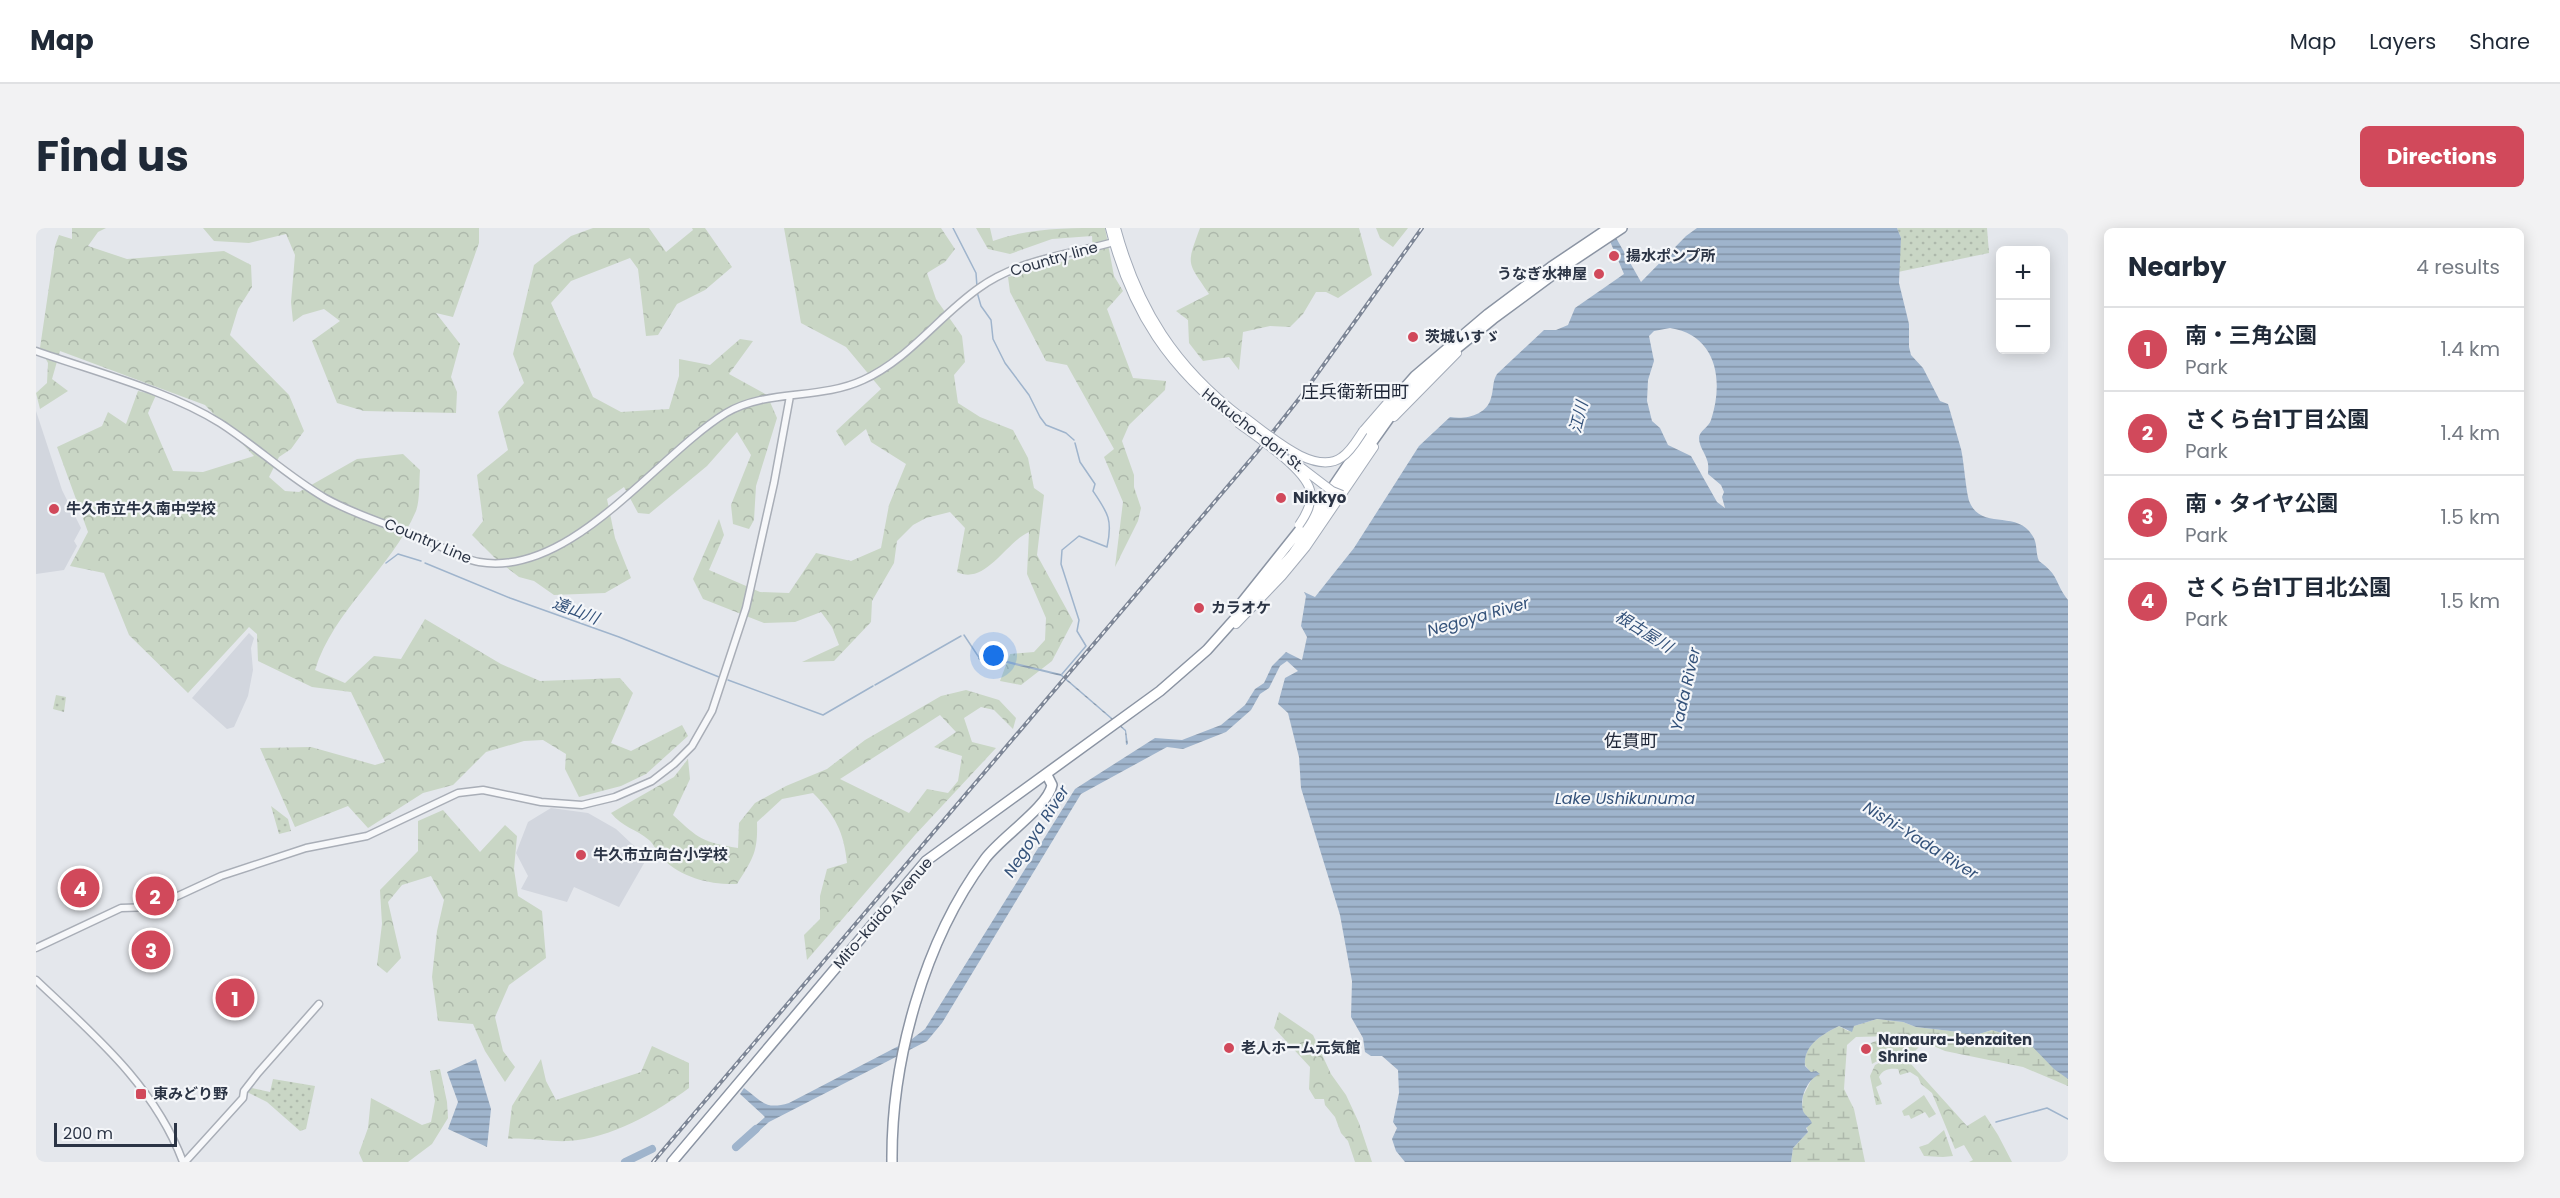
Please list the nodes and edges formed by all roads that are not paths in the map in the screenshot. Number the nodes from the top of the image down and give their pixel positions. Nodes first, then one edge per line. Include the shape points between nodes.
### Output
1 (1110, 228) edge
2 (1116, 228) edge
3 (1609, 228) edge
4 (1622, 228) edge
5 (1117, 242) junction
6 (1486, 324) junction
7 (934, 326) joint
8 (36, 351) edge
9 (1415, 375) junction
10 (790, 396) junction
11 (1241, 420) junction
12 (1342, 495) junction
13 (1252, 592) junction
14 (1222, 635) junction
15 (1135, 709) junction
16 (1047, 775) junction
17 (36, 948) edge
18 (36, 980) edge
19 (319, 1004) dead end
20 (184, 1162) edge
21 (672, 1162) edge
22 (892, 1162) edge

1 - 5 main road, Hakucho-dori St.
2 - 5 main road, Hakucho-dori St.
3 - 9 highway, Mito-kaido Avenue via 1505,302
4 - 6 highway, Mito-kaido Avenue
5 - 7 street, Country line via 1016,268 984,284
5 - 11 main road, Hakucho-dori St. via 1158,329 1184,365
6 - 12 main road via 1404,405
6 - 14 highway, Mito-kaido Avenue via 1396,407 1309,532
7 - 10 street, Country Line via 894,361 862,381
8 - 10 street, Country Line via 176,400 220,423 287,474 328,499 478,562 511,563 550,552 592,523 726,413 744,404
9 - 11 main road, bridge via 1381,407 1344,456 1330,463 1300,456
9 - 13 highway, Mito-kaido Avenue
10 - 17 street via 765,527 735,644 703,729 667,770 628,793 582,805 542,802 483,790 458,793 367,836 306,848 221,876 154,907 121,908
11 - 12 main road, Hakucho-dori St., bridge
11 - 13 main road, bridge via 1304,479 1310,501 1299,525
12 - 14 main road via 1282,576
13 - 15 highway, Mito-kaido Avenue via 1179,671
14 - 15 highway, Mito-kaido Avenue
15 - 16 highway, Mito-kaido Avenue
16 - 21 highway, Mito-kaido Avenue via 926,861
16 - 22 highway via 1052,785 1048,796 993,849 968,885 938,944 911,1020 897,1090
18 - 20 street via 124,1066 163,1119
19 - 20 street via 244,1091 243,1098

